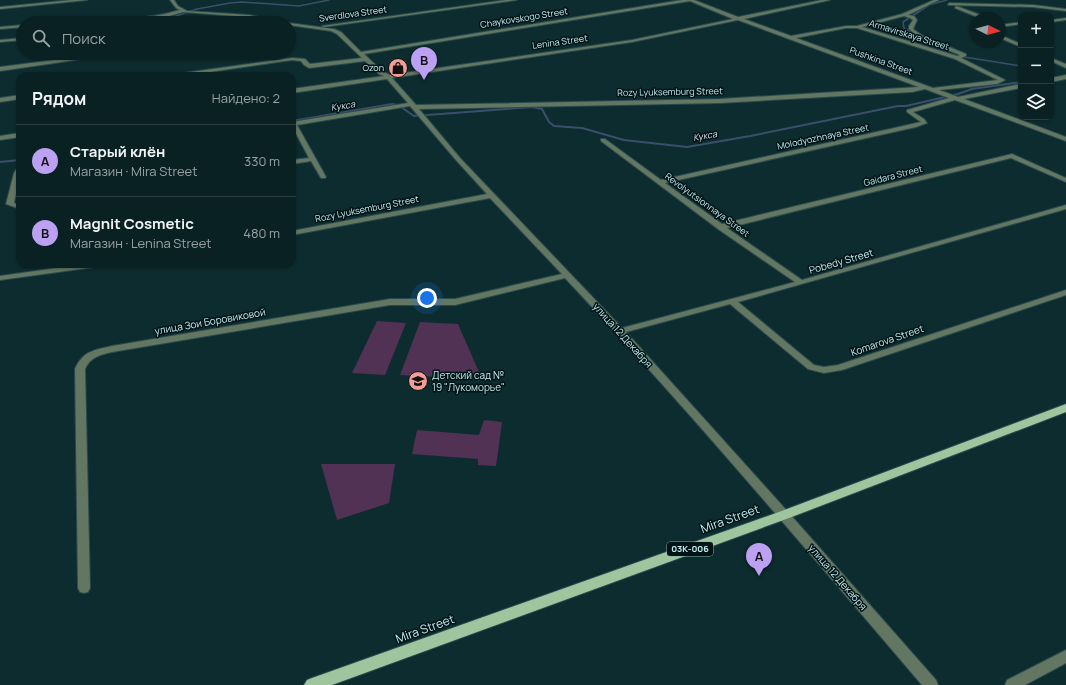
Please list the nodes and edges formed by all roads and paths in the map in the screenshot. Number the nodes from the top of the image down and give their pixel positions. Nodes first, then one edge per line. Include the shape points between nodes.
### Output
1 (85, 0) edge
2 (172, 0) edge
3 (515, 0) edge
4 (690, 0) edge
5 (828, 0) edge
6 (939, 0) edge
7 (949, 4) junction
8 (0, 8) edge
9 (1066, 10) edge
10 (188, 12) junction
11 (970, 12) edge
12 (166, 16) edge
13 (181, 16) edge
14 (249, 16) edge
15 (908, 16) junction
16 (739, 19) junction
17 (1066, 19) edge
18 (1054, 21) edge
19 (1018, 24) edge
20 (296, 25) edge
21 (1006, 25) edge
22 (16, 27) edge
23 (857, 27) junction
24 (0, 28) edge
25 (314, 28) junction
26 (296, 30) edge
27 (790, 38) junction
28 (16, 39) edge
29 (1006, 39) edge
30 (0, 41) edge
31 (1018, 45) edge
32 (361, 53) junction
33 (367, 58) junction
34 (957, 58) junction
35 (296, 59) edge
36 (68, 60) edge
37 (285, 60) edge
38 (1054, 60) edge
39 (1066, 66) edge
40 (0, 69) edge
41 (199, 72) edge
42 (388, 76) junction
43 (1066, 77) edge
44 (1054, 79) edge
45 (1018, 86) edge
46 (926, 87) junction
47 (296, 90) edge
48 (932, 90) junction
49 (953, 97) junction
50 (16, 98) edge
51 (0, 100) edge
52 (413, 106) junction
53 (296, 124) edge
54 (296, 129) edge
55 (16, 136) edge
56 (0, 138) edge
57 (1066, 139) edge
58 (604, 140) dead end
59 (313, 159) junction
60 (296, 161) edge
61 (16, 177) edge
62 (323, 177) dead end
63 (1066, 180) edge
64 (659, 182) junction
65 (493, 195) junction
66 (16, 207) edge
67 (1066, 207) edge
68 (721, 227) junction
69 (296, 232) edge
70 (73, 268) edge
71 (568, 275) junction
72 (0, 278) edge
73 (800, 283) junction
74 (1066, 292) edge
75 (732, 302) junction
76 (620, 331) junction
77 (1066, 408) edge
78 (784, 515) junction
79 (84, 588) dead end
80 (1066, 656) edge
81 (312, 685) edge
82 (931, 685) edge
83 (1012, 685) edge

1 - 8 street
2 - 10 street via 177,7
3 - 25 street, Sverdlova Street
4 - 16 street, Pushkina Street
4 - 32 street, Chaykovskogo Street
5 - 16 street, Lenina Street
6 - 7 street
6 - 15 street, Armavirskaya Street
7 - 9 street via 1033,6
7 - 11 street
10 - 12 street
10 - 13 street
10 - 14 street
15 - 23 street, Armavirskaya Street
15 - 34 street, Armavirskaya Street via 915,20 911,26 914,32 964,55
16 - 27 street, Pushkina Street
16 - 42 street, Lenina Street via 632,41
17 - 18 street
19 - 21 street
20 - 25 street, улица 12 Декабря
22 - 24 street
23 - 27 street, Armavirskaya Street
23 - 34 street, Armavirskaya Street
25 - 26 street, Sverdlova Street
25 - 32 street, улица 12 Декабря via 339,33
27 - 46 street, Pushkina Street
28 - 30 street
29 - 31 street
32 - 33 street, улица 12 Декабря
33 - 35 street via 308,66 303,60
33 - 42 street, улица 12 Декабря via 381,73
34 - 48 street, Armavirskaya Street via 1002,80
36 - 40 street
37 - 41 street
38 - 39 street
42 - 47 street, Lenina Street
42 - 52 street, улица 12 Декабря
43 - 44 street
45 - 49 street
46 - 48 street, Pushkina Street
46 - 52 street, Rozy Lyuksemburg Street via 912,90 720,101
48 - 49 street, Pushkina Street
49 - 57 street, Pushkina Street
49 - 64 street, Molodyozhnaya Street via 909,111 924,123 914,126
50 - 51 street
52 - 53 street, Rozy Lyuksemburg Street
52 - 65 street, улица 12 Декабря
54 - 59 street
55 - 56 street
58 - 64 street, Revolyutsionnaya Street
59 - 60 street
59 - 62 street
61 - 66 street via 10,204
63 - 68 street, Gaidara Street via 1012,156
64 - 68 street, Revolyutsionnaya Street
65 - 69 street, Rozy Lyuksemburg Street
65 - 71 street, улица 12 Декабря
67 - 73 street, Pobedy Street
68 - 73 street, Revolyutsionnaya Street
70 - 72 street
71 - 76 street, улица 12 Декабря
71 - 79 street, улица Зои Боровиковой via 455,302 390,302 112,349 95,353 84,360 80,370
73 - 75 street, Pobedy Street
74 - 75 street, Komarova Street via 839,368 824,370 811,367
75 - 76 street, Pobedy Street
76 - 78 street, улица 12 Декабря
77 - 78 main road, Mira Street / 03К-006
78 - 81 main road, Mira Street / 03К-006
78 - 82 street, улица 12 Декабря
80 - 83 street

